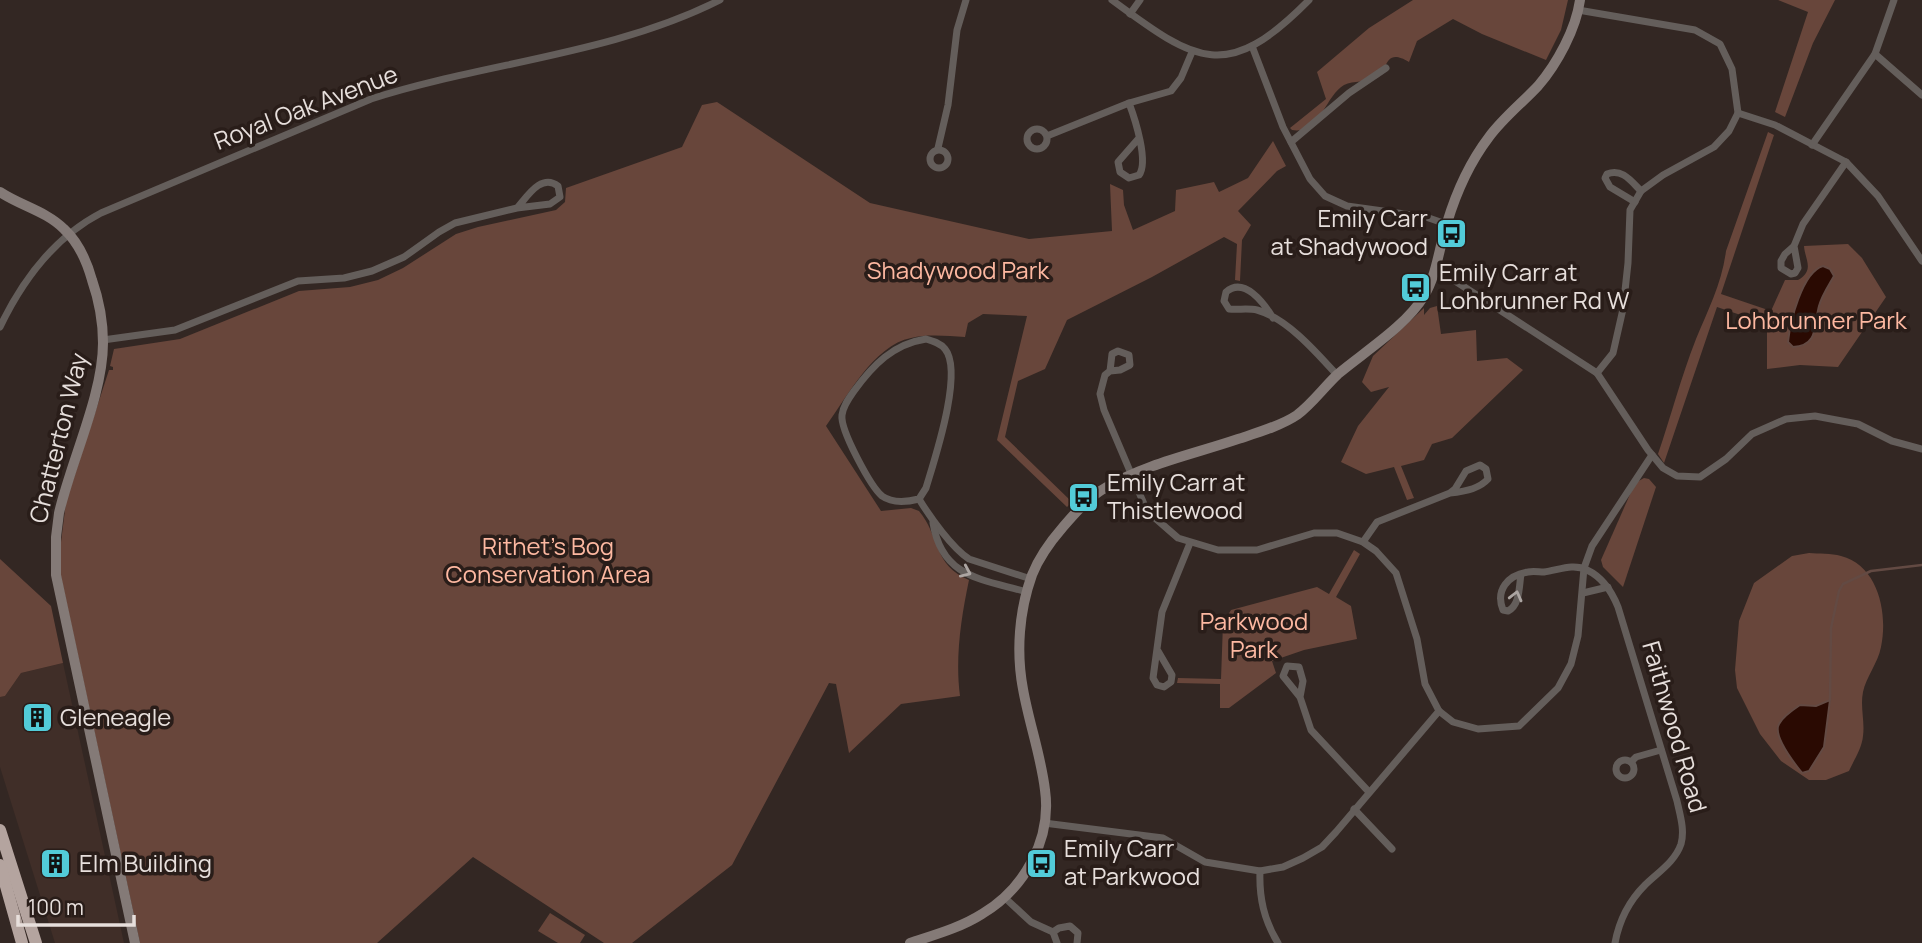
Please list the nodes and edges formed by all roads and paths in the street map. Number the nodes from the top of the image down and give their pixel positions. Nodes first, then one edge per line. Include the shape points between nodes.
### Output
1 (720, 0) edge
2 (966, 0) edge
3 (1112, 0) edge
4 (1140, 0) edge
5 (1309, 0) edge
6 (1894, 0) edge
7 (1579, 5) edge
8 (1130, 14) junction
9 (1252, 46) junction
10 (1192, 52) junction
11 (1875, 54) junction
12 (1386, 68) dead end
13 (1922, 95) edge
14 (1129, 103) junction
15 (1738, 113) junction
16 (1047, 136) dead end
17 (1139, 138) junction
18 (1291, 142) junction
19 (1812, 145) junction
20 (938, 148) dead end
21 (1846, 162) junction
22 (1641, 191) junction
23 (0, 192) edge
24 (1635, 202) junction
25 (517, 208) junction
26 (1447, 224) junction
27 (69, 234) junction
28 (1794, 246) dead end
29 (1922, 261) edge
30 (1435, 268) junction
31 (0, 306) edge
32 (8, 311) junction
33 (1273, 318) junction
34 (0, 327) edge
35 (103, 340) junction
36 (1110, 371) dead end
37 (1597, 373) junction
38 (1337, 375) junction
39 (1922, 449) edge
40 (1652, 455) junction
41 (1130, 475) junction
42 (1450, 493) junction
43 (919, 499) junction
44 (933, 522) junction
45 (1363, 542) junction
46 (1190, 543) junction
47 (1584, 568) junction
48 (1521, 574) junction
49 (1031, 579) junction
50 (1608, 587) junction
51 (1027, 592) junction
52 (1583, 593) junction
53 (1158, 650) dead end
54 (1300, 697) dead end
55 (1439, 711) junction
56 (1661, 750) junction
57 (1631, 762) dead end
58 (1369, 792) junction
59 (1354, 809) junction
60 (1044, 823) junction
61 (0, 830) edge
62 (1392, 849) dead end
63 (0, 865) edge
64 (1260, 871) junction
65 (1004, 897) junction
66 (1053, 932) junction
67 (935, 939) edge
68 (22, 943) edge
69 (36, 943) edge
70 (135, 943) edge
71 (910, 943) edge
72 (1057, 943) edge
73 (1077, 943) edge
74 (1278, 943) edge
75 (1615, 943) edge

1 - 27 street, Royal Oak Avenue via 609,42 371,99 108,209
2 - 20 street
3 - 8 street
4 - 8 street
5 - 9 street via 1280,29
6 - 11 street
7 - 15 street via 1695,30 1720,44 1732,69
7 - 26 street via 1564,47 1540,83 1489,136 1464,179
8 - 10 street
9 - 10 street via 1233,55
9 - 18 street
10 - 14 street via 1171,90
11 - 13 street
11 - 19 street
12 - 18 street
14 - 16 street
14 - 17 street
15 - 19 street via 1775,125
15 - 22 street via 1714,147
17 - 17 street via 1118,162 1120,172 1129,178 1139,175 1144,166
18 - 26 street via 1310,179 1325,196 1347,206
19 - 21 street
21 - 28 street via 1803,224
21 - 29 street via 1878,195
22 - 24 street
22 - 24 street via 1623,174 1607,174 1610,187
23 - 27 street, Chatterton Way via 38,209
24 - 37 street via 1630,210 1623,309 1613,354
25 - 25 street via 550,204 561,192 547,181 540,183
25 - 35 street via 455,223 404,257 372,271 298,281 175,330
26 - 30 street
27 - 32 street, Royal Oak Avenue via 24,282
27 - 35 street, Chatterton Way via 91,275
30 - 37 street
30 - 38 street via 1423,298 1408,315
31 - 32 street
32 - 34 street, Royal Oak Avenue
33 - 33 street via 1252,293 1238,286 1226,292 1224,301 1229,309 1258,310
33 - 38 street via 1308,343
35 - 70 street, Chatterton Way via 94,393 61,502 56,559
36 - 41 street via 1100,394
37 - 40 street
38 - 41 street via 1296,416
39 - 40 street via 1858,424 1815,416 1786,419 1752,434 1700,477 1677,476
40 - 47 street via 1592,547
41 - 46 street via 1147,511
41 - 49 street via 1077,510 1048,544
42 - 42 street via 1483,484 1488,472 1480,465 1468,469
42 - 45 street via 1377,522
43 - 43 street via 929,477 950,389 946,350 926,339 898,347 879,361 850,397 842,415 846,434 876,489 890,501
43 - 44 street
44 - 49 street via 969,559
44 -> 51 street via 953,566
45 - 46 street via 1337,533 1314,533 1257,550 1218,550
45 - 55 street via 1396,573 1417,639 1425,684
46 - 53 street via 1162,612
47 - 48 street via 1566,566
47 - 50 street, Faithwood Road
47 - 52 street
48 -> 48 street via 1504,584 1503,610 1513,609
49 - 51 street
50 - 52 street
50 - 56 street, Faithwood Road via 1619,607
51 - 60 street via 1019,649 1022,687 1045,787
52 - 55 street via 1571,664 1558,688 1519,726 1478,729 1453,722
54 - 58 street via 1311,730
55 - 58 street
56 - 57 street
56 - 75 street, Faithwood Road via 1682,821 1680,847 1625,911
58 - 59 street
59 - 62 street
59 - 64 street via 1322,847 1283,867
60 - 64 street via 1163,838 1205,862
60 - 65 street via 1033,859
61 - 69 highway
63 - 68 highway
64 - 74 street via 1262,907
65 - 66 street via 1031,922
65 - 67 street
66 - 72 street
66 - 73 street via 1070,926 1078,933
67 - 71 street

